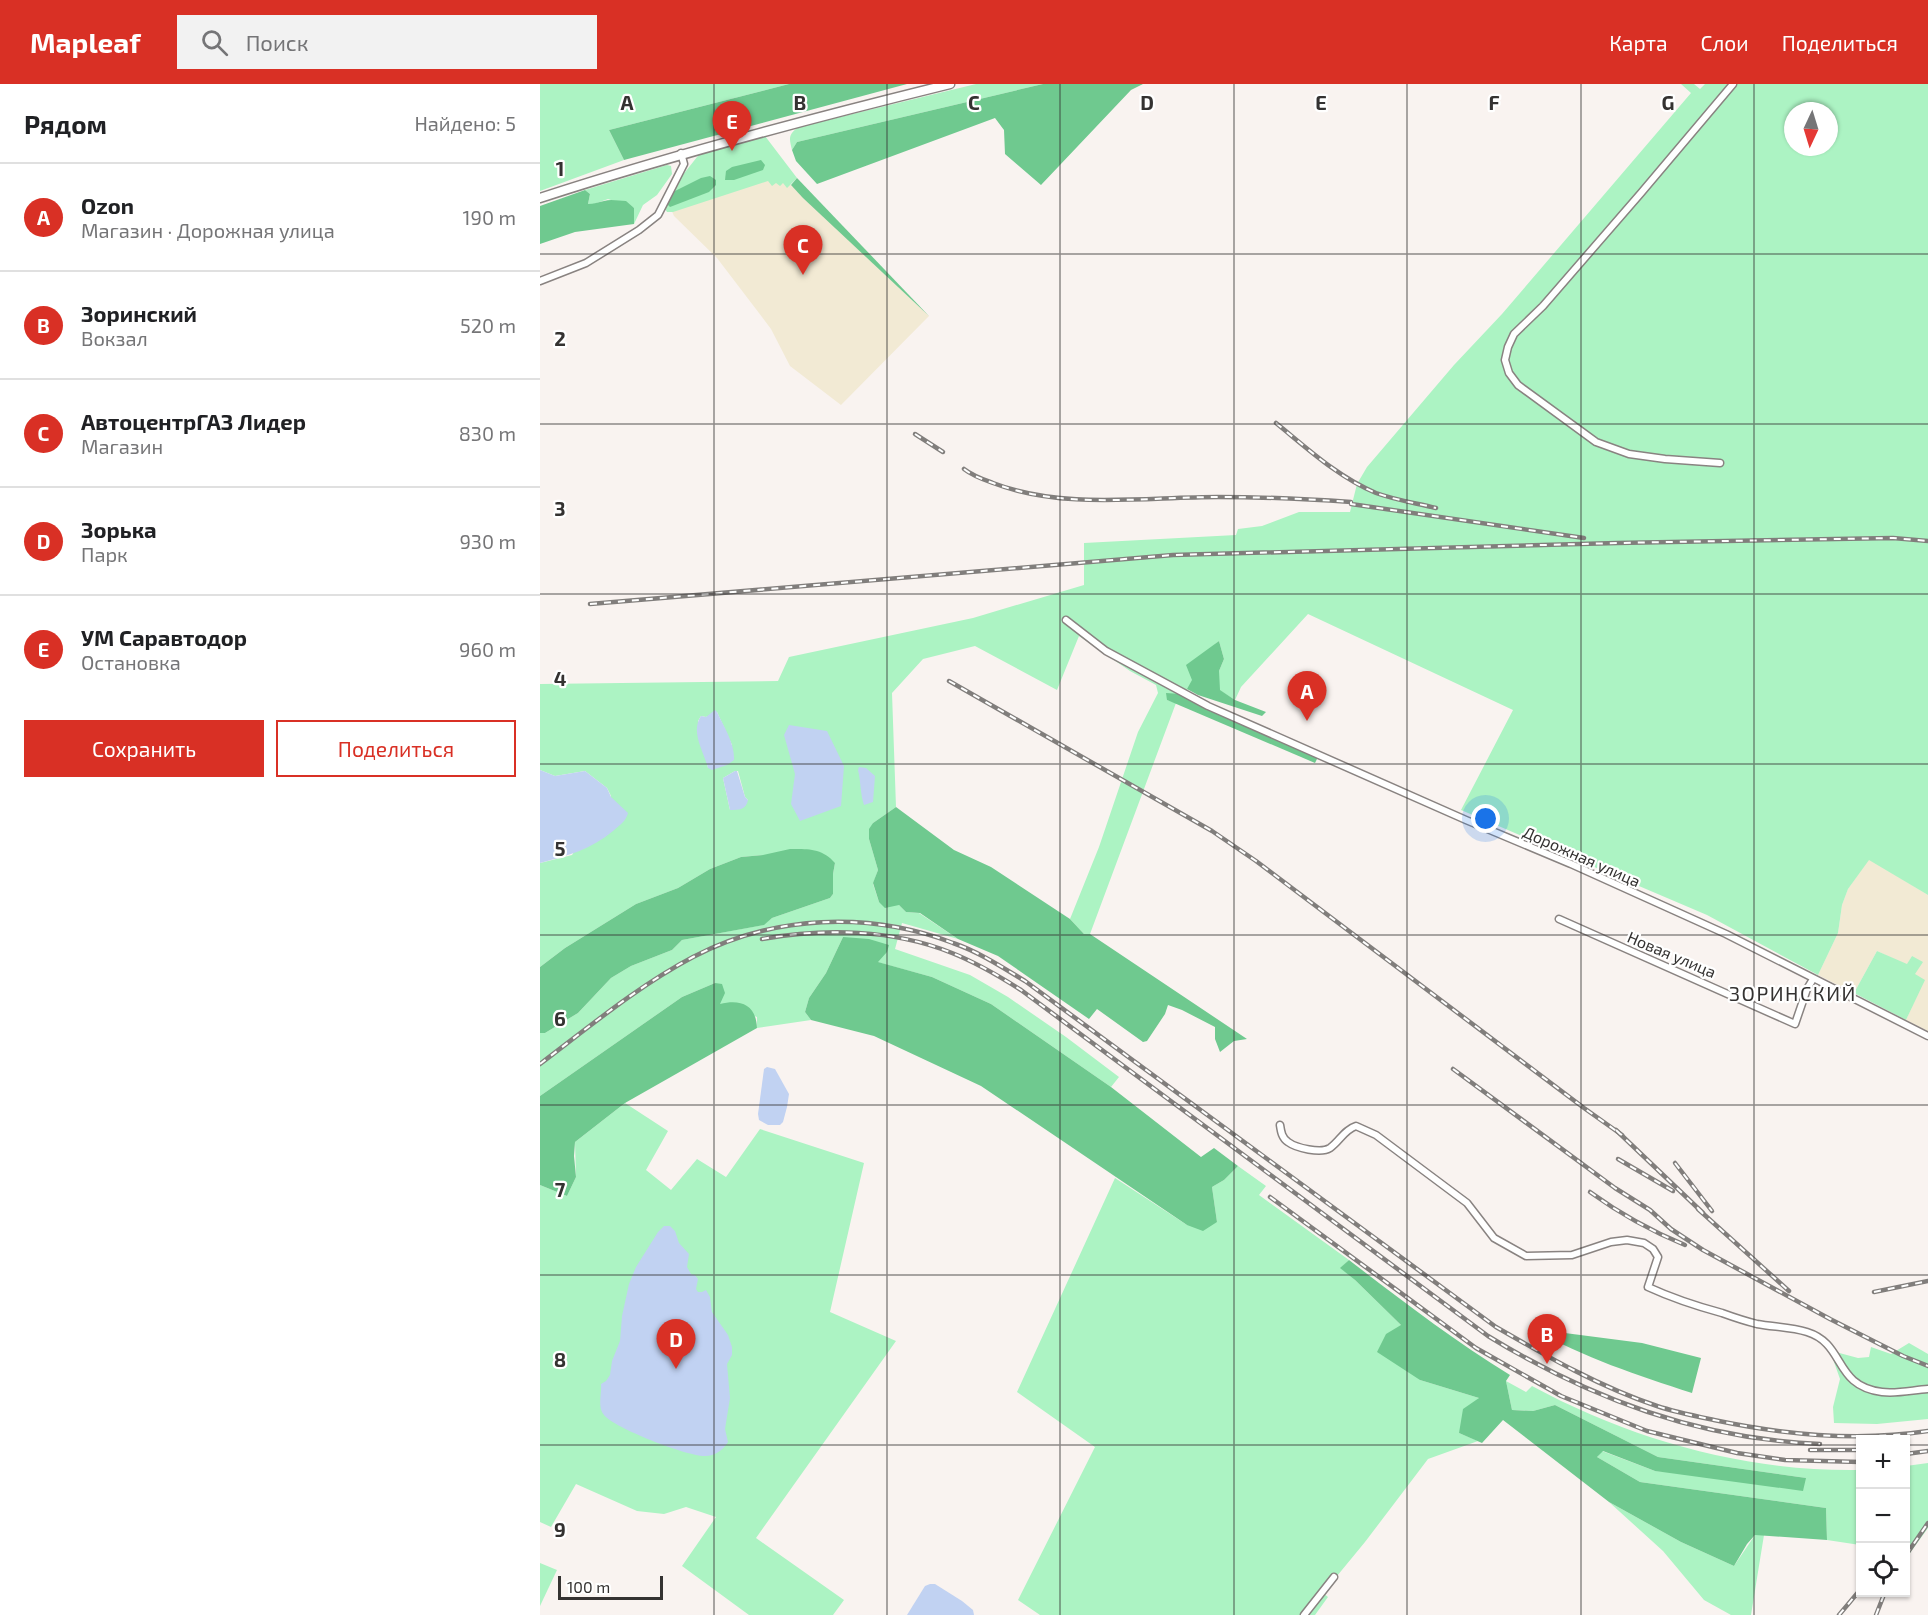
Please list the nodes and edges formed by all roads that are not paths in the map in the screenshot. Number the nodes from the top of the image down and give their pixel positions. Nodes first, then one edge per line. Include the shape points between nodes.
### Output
1 (950, 84) edge
2 (1733, 84) edge
3 (681, 153) junction
4 (540, 198) edge
5 (540, 281) edge
6 (1720, 463) dead end
7 (1066, 620) dead end
8 (1559, 919) dead end
9 (1813, 979) junction
10 (1928, 1036) edge
11 (1280, 1125) dead end
12 (1928, 1389) edge
13 (1334, 1577) dead end
14 (1304, 1615) edge

1 - 3 main road
2 - 6 street via 1515,334 1505,360 1518,385 1596,442 1629,454
3 - 4 main road
3 - 5 street via 684,164 658,215 586,263
7 - 9 street, Дорожная улица via 1106,651 1208,706 1571,864 1726,934
8 - 9 street, Новая улица via 1795,1024
9 - 10 street, Дорожная улица
11 - 12 street via 1287,1142 1323,1151 1349,1128 1356,1126 1376,1135 1467,1203 1494,1238 1526,1256 1572,1255 1627,1240 1644,1243 1658,1257 1648,1287 1671,1298 1756,1323 1808,1332 1835,1351 1855,1383 1870,1390 1885,1393
13 - 14 street

